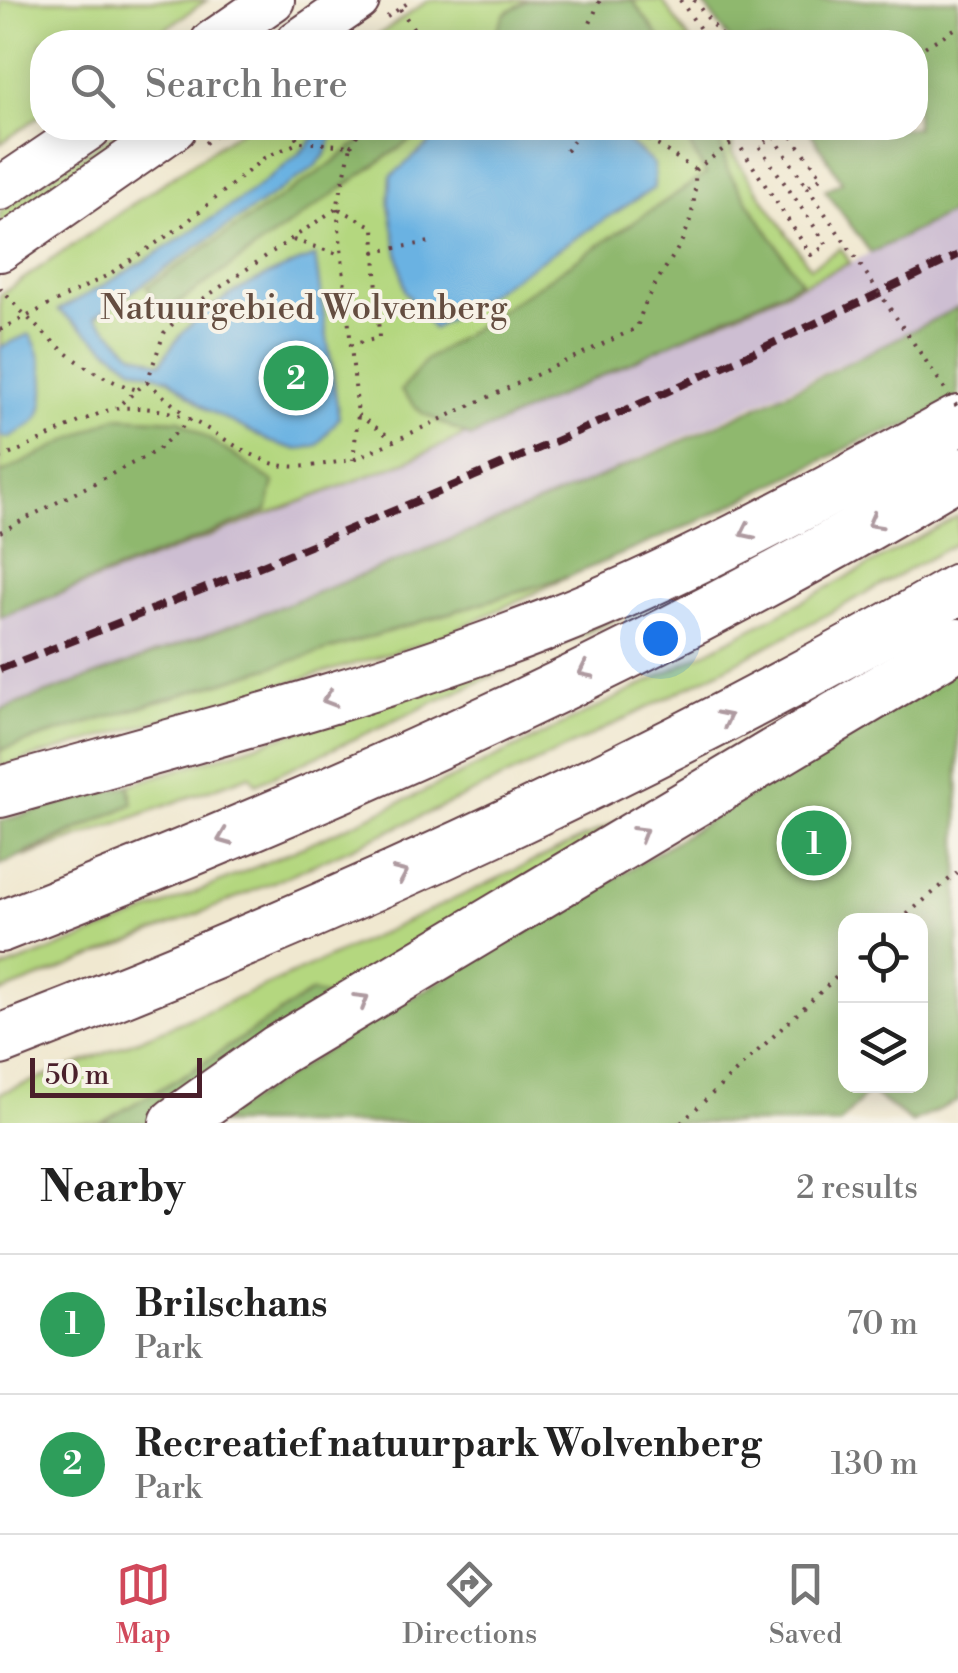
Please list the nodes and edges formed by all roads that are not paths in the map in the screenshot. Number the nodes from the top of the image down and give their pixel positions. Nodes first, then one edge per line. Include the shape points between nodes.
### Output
1 (274, 0) edge
2 (358, 0) edge
3 (230, 30) edge
4 (314, 30) edge
5 (72, 140) edge
6 (158, 140) edge
7 (0, 189) edge
8 (0, 250) edge
9 (958, 421) edge
10 (958, 472) edge
11 (958, 590) edge
12 (958, 644) edge
13 (0, 792) edge
14 (0, 927) edge
15 (0, 1040) edge
16 (175, 1123) edge

1 - 3 main road
2 - 4 main road
5 - 7 main road
6 - 8 main road
9 -> 13 highway via 772,520 556,621 319,702
10 -> 14 highway via 686,623 314,801
15 -> 11 highway via 280,928 488,835 736,712
16 -> 12 highway via 278,1050

